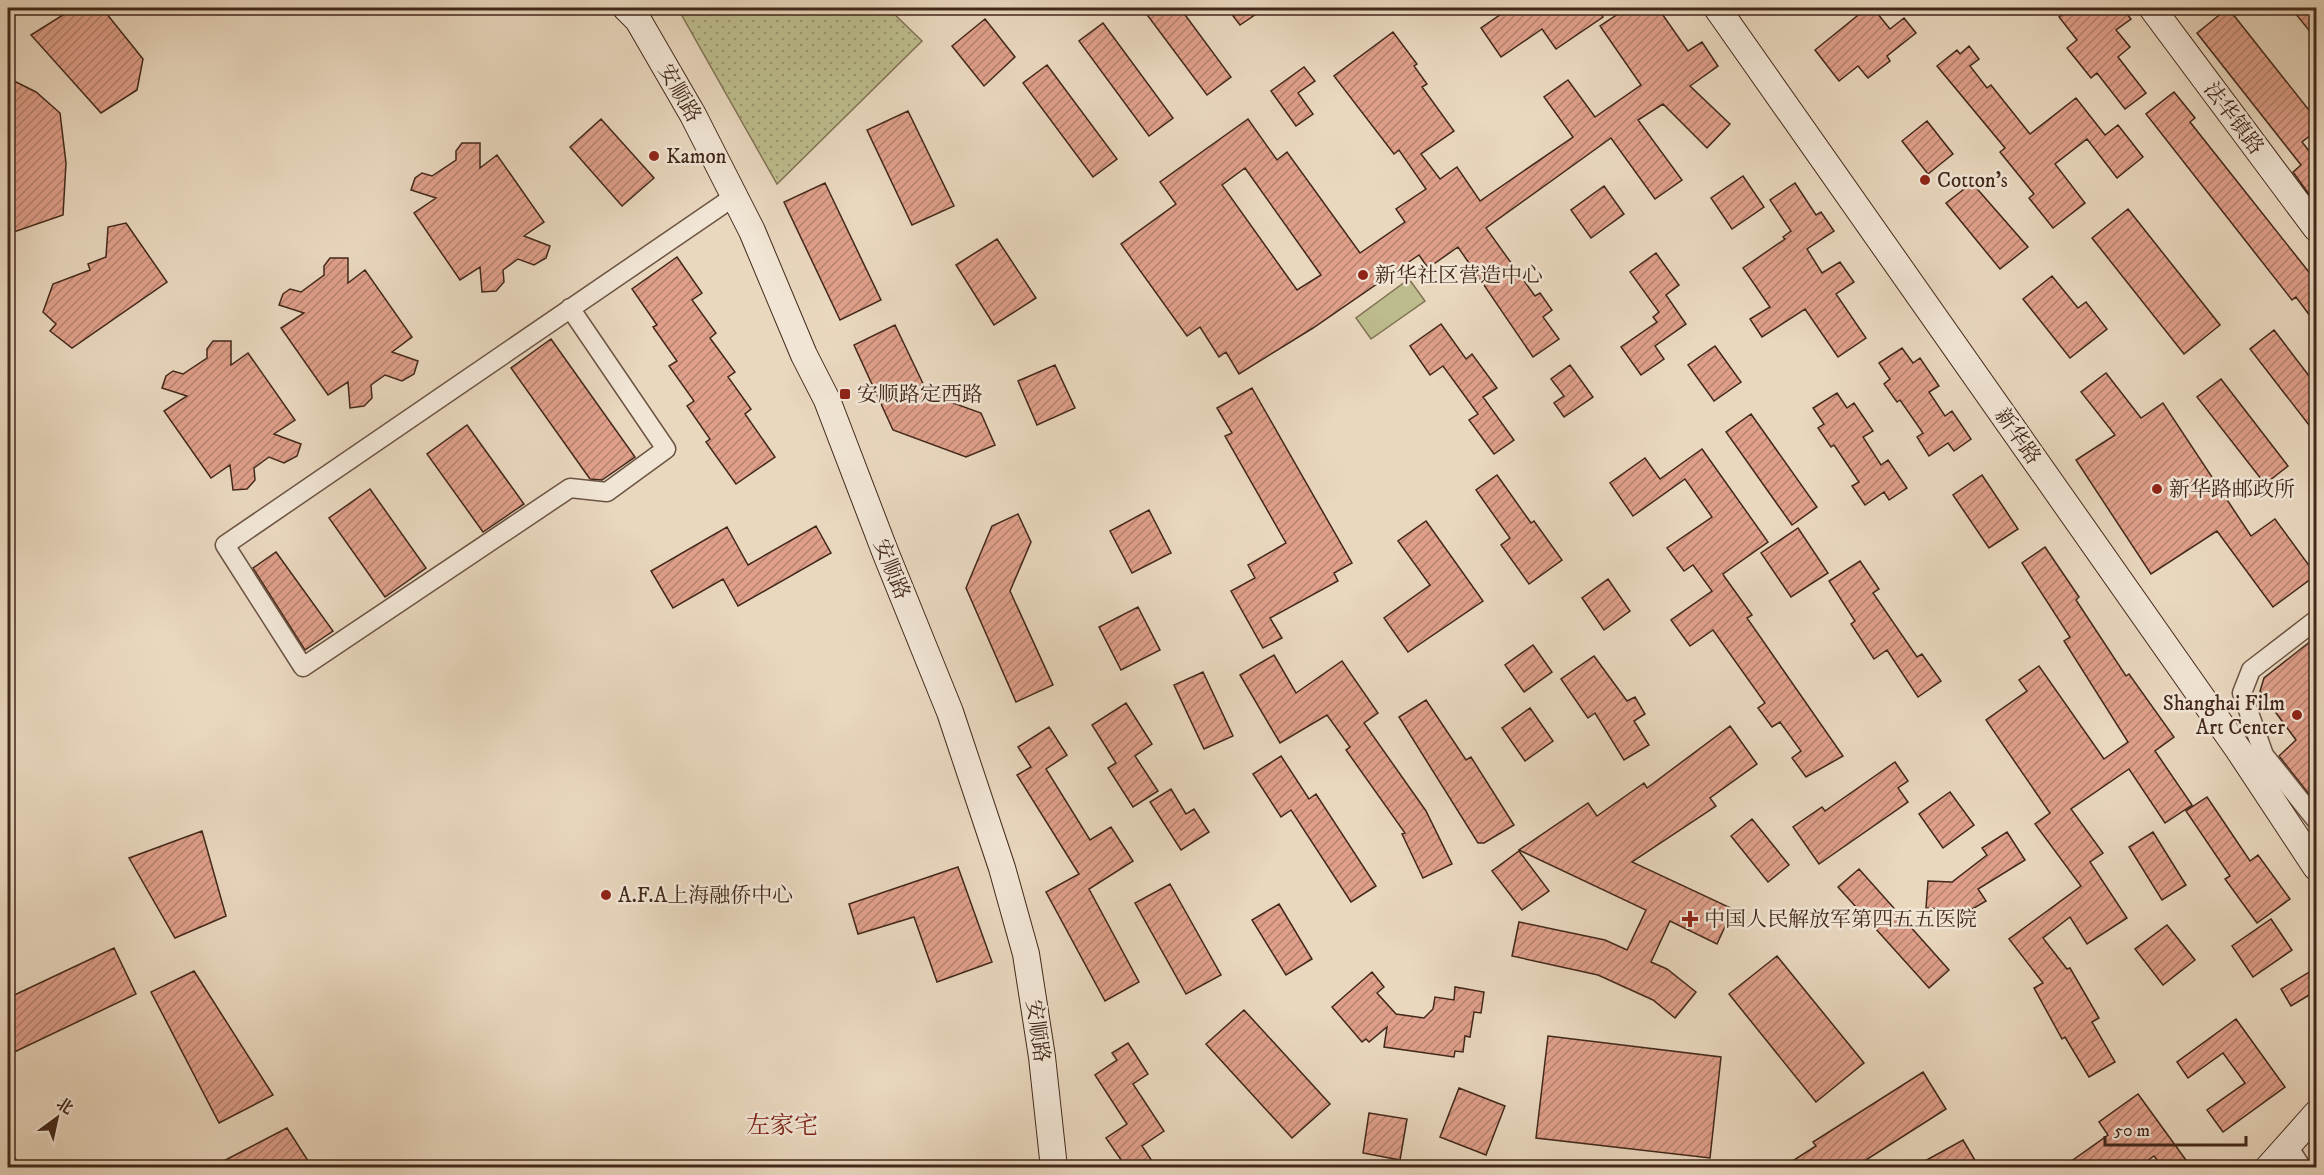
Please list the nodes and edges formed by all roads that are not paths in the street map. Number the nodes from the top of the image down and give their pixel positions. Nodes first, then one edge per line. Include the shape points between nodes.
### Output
1 (1717, 8) edge
2 (2152, 8) edge
3 (639, 12) edge
4 (735, 196) junction
5 (2316, 228) edge
6 (570, 308) junction
7 (2316, 620) edge
8 (2258, 762) junction
9 (2316, 820) edge
10 (2316, 867) edge
11 (2316, 1114) edge
12 (2288, 1146) junction
13 (1054, 1167) edge
14 (2268, 1167) edge
15 (2302, 1167) edge

1 - 8 street, 新华路
2 - 5 street, 法华镇路
3 - 4 street, 安顺路
4 - 6 street
4 - 13 street, 安顺路 via 827,400 972,775 1026,954
6 - 6 street via 225,545 303,667 570,488 607,492 666,449
7 - 8 street via 2251,670 2242,693
8 - 9 street
8 - 10 street, 新华路
11 - 12 street
12 - 14 street
12 - 15 street

